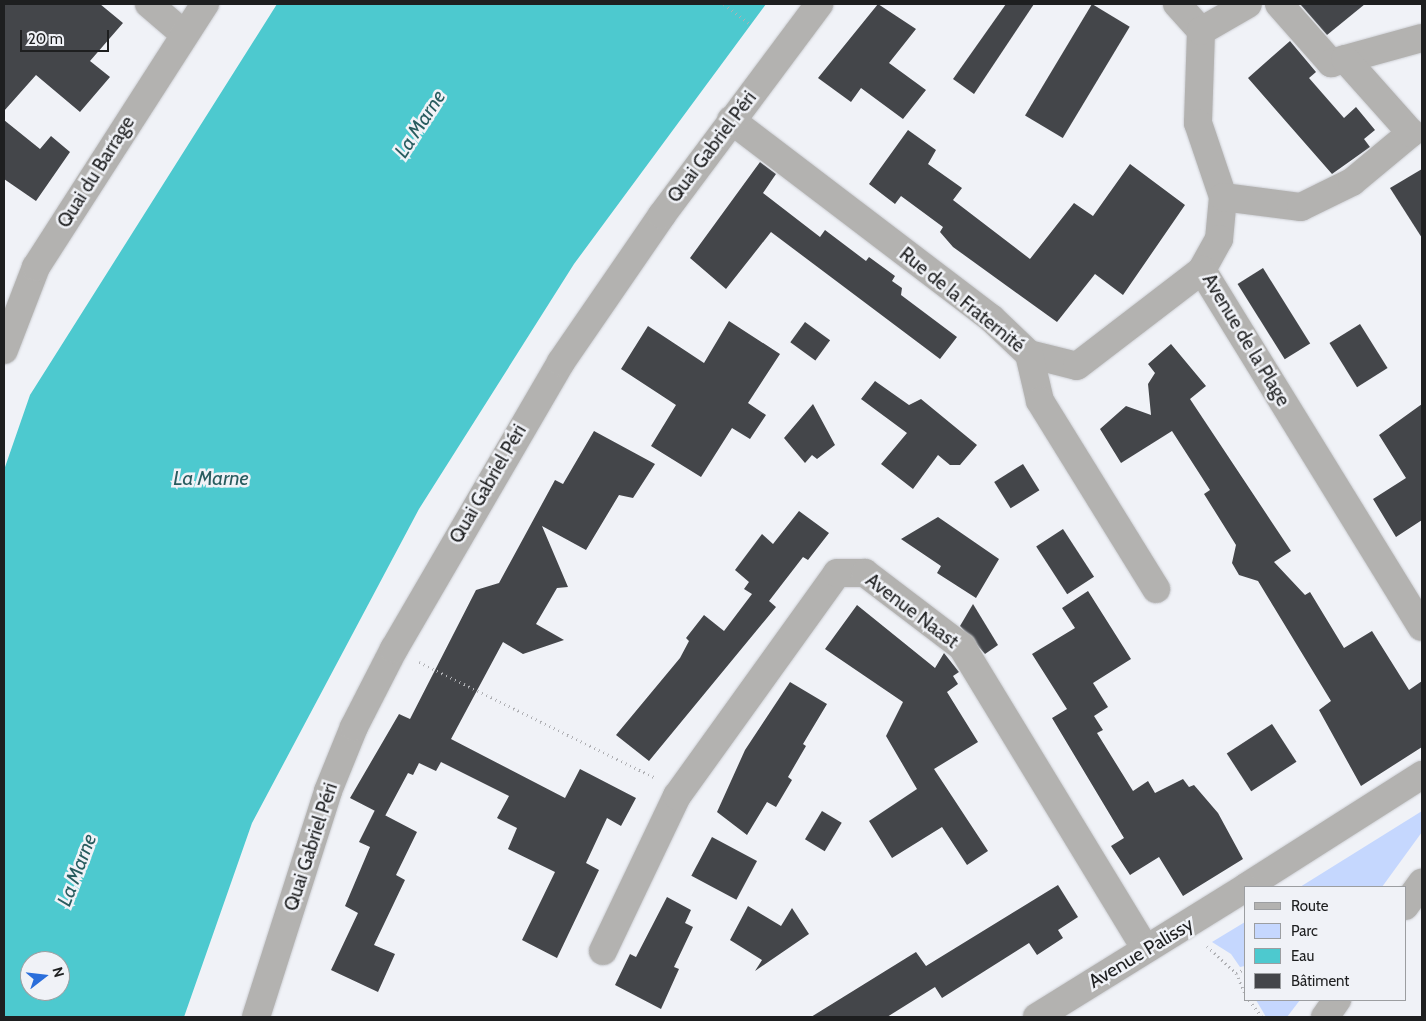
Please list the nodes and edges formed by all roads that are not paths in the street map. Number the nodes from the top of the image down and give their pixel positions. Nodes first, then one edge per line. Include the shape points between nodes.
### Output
1 (149, 4) edge
2 (204, 4) edge
3 (819, 4) edge
4 (1177, 4) edge
5 (1248, 4) edge
6 (1279, 4) edge
7 (1201, 31) junction
8 (184, 34) junction
9 (1422, 38) edge
10 (1345, 59) junction
11 (731, 120) junction
12 (1222, 197) junction
13 (1202, 270) junction
14 (4, 350) edge
15 (1029, 354) junction
16 (1156, 589) dead end
17 (1422, 626) edge
18 (1422, 774) edge
19 (1422, 883) edge
20 (1248, 886) edge
21 (1244, 889) edge
22 (1406, 905) edge
23 (1145, 948) junction
24 (602, 951) dead end
25 (1336, 1001) edge
26 (256, 1017) edge
27 (1037, 1017) edge
28 (1325, 1017) edge

1 - 8 street
2 - 8 street, Quai du Barrage
3 - 11 street, Quai Gabriel Péri
4 - 7 street
5 - 7 street via 1232,17
6 - 10 street via 1331,63
7 - 12 street, Avenue de la Plage via 1198,123
8 - 14 street, Quai du Barrage via 36,266
9 - 10 street
10 - 12 street via 1411,133 1352,182 1301,208
11 - 15 street, Rue de la Fraternité via 991,318
11 - 26 street, Quai Gabriel Péri via 560,362 394,649 354,727 328,791
12 - 13 street, Avenue de la Plage via 1219,239
13 - 15 street, Rue de la Fraternité via 1076,366
13 - 17 street, Avenue de la Plage
15 - 16 street via 1040,402
18 - 20 street, Avenue Palissy
19 - 22 street
21 - 23 street, Avenue Palissy
23 - 24 street, Avenue Naast via 962,648 865,573 837,573 681,790
23 - 27 street, Avenue Palissy
25 - 28 street

